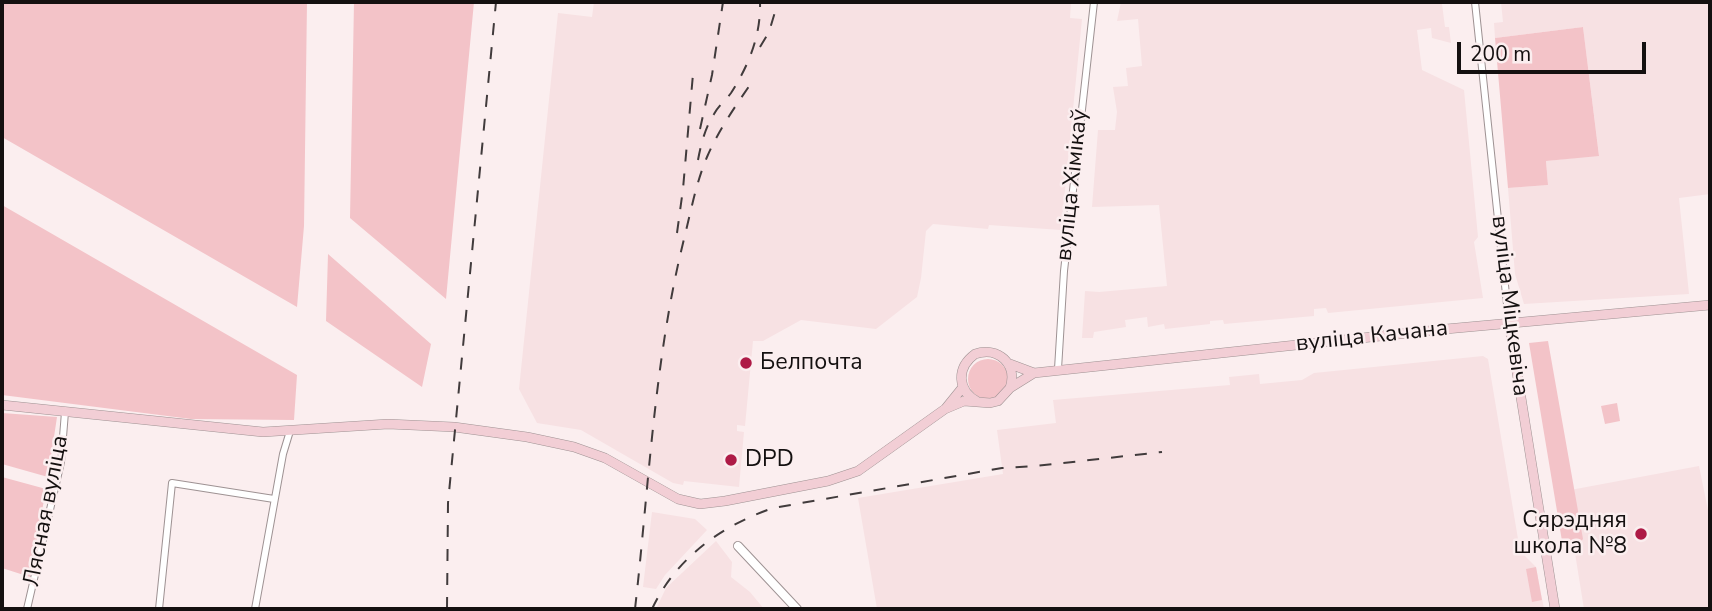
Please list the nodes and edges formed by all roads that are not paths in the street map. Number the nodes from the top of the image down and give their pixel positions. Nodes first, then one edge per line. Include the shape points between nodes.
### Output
1 (1094, 2) edge
2 (1475, 2) edge
3 (1710, 305) edge
4 (1509, 323) junction
5 (1010, 365) junction
6 (1058, 369) junction
7 (1034, 373) junction
8 (963, 387) junction
9 (1010, 388) junction
10 (981, 402) junction
11 (2, 405) edge
12 (945, 409) junction
13 (65, 412) junction
14 (290, 431) junction
15 (274, 499) junction
16 (738, 546) dead end
17 (27, 609) edge
18 (159, 609) edge
19 (255, 609) edge
20 (797, 609) edge
21 (1555, 609) edge

1 - 6 street, вуліца Хімікаў via 1064,271
2 - 4 street, вуліца Міцкевіча
3 - 4 main road, вуліца Качана
4 - 6 main road, вуліца Качана
4 - 21 main road, вуліца Міцкевіча
5 - 7 main road, вуліца Качана
5 - 8 main road, вуліца Качана via 994,352 975,354 963,368
5 - 9 main road
6 - 7 main road, вуліца Качана
7 - 9 main road, вуліца Качана
8 - 10 main road
8 - 12 main road, вуліца Качана
9 - 10 main road, вуліца Качана via 998,401
10 - 12 main road, вуліца Качана via 964,401
11 - 13 main road, вуліца Качана
12 - 14 main road, вуліца Качана via 858,471 828,481 700,504 678,499 591,452 527,437 428,425
13 - 14 main road, вуліца Качана
13 - 17 street, Лясная вуліца via 61,462
14 - 15 street
15 - 18 street via 172,483
15 - 19 street
16 - 20 street

